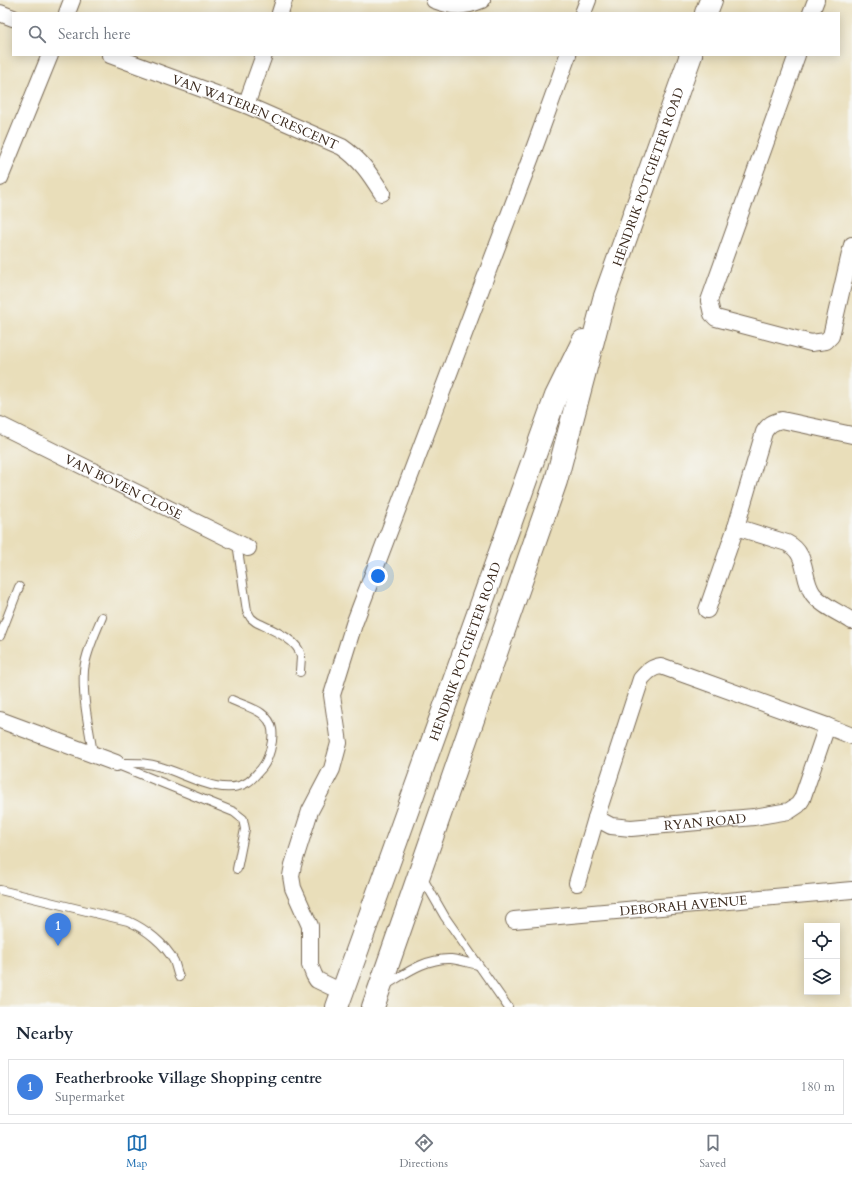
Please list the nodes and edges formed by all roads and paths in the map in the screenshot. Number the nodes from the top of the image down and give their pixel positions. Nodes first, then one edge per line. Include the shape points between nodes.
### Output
1 (72, 0) edge
2 (284, 0) edge
3 (434, 0) edge
4 (482, 0) edge
5 (588, 0) edge
6 (711, 0) edge
7 (816, 0) edge
8 (66, 12) edge
9 (280, 12) edge
10 (583, 12) edge
11 (706, 12) edge
12 (812, 12) edge
13 (0, 13) edge
14 (12, 18) edge
15 (50, 56) edge
16 (113, 56) edge
17 (264, 56) edge
18 (568, 56) edge
19 (691, 56) edge
20 (797, 56) edge
21 (246, 105) junction
22 (0, 178) edge
23 (382, 193) dead end
24 (852, 245) edge
25 (604, 299) junction
26 (0, 425) edge
27 (852, 434) edge
28 (736, 527) junction
29 (242, 546) joint
30 (20, 587) dead end
31 (706, 610) dead end
32 (102, 617) dead end
33 (852, 621) edge
34 (0, 636) edge
35 (300, 672) dead end
36 (232, 700) dead end
37 (0, 720) edge
38 (827, 726) junction
39 (852, 736) edge
40 (92, 754) junction
41 (116, 764) junction
42 (596, 818) junction
43 (237, 869) dead end
44 (420, 873) junction
45 (577, 883) dead end
46 (0, 890) edge
47 (852, 890) edge
48 (514, 920) dead end
49 (478, 965) junction
50 (179, 977) dead end
51 (376, 998) edge
52 (339, 999) edge
53 (508, 1007) edge

1 - 8 street
2 - 9 street
3 - 4 street via 448,5 463,6
5 - 10 street
6 - 11 main road
7 - 12 street
13 - 14 street
15 - 22 street
16 - 21 street, VAN WATEREN CRESCENT
17 - 21 street
18 - 52 street via 354,624 332,695 339,743 332,769 310,810 291,876 293,888 310,926 310,965 317,980
19 - 25 main road, HENDRIK POTGIETER ROAD
20 - 24 street via 709,301 712,314 716,318 811,343 826,341 831,336
21 - 23 street, VAN WATEREN CRESCENT via 342,147 364,166
25 - 44 main road, HENDRIK POTGIETER ROAD via 556,481
25 - 52 main road, HENDRIK POTGIETER ROAD via 556,396
26 - 29 street, VAN BOVEN CLOSE
27 - 28 street via 782,420 768,426 764,432
28 - 31 street
28 - 33 street via 794,546 804,564 808,583 814,595
29 - 35 lane via 247,611 256,622 294,643 301,656
30 - 34 lane
32 - 40 lane via 84,669 84,694
36 - 41 lane via 264,714 271,722 273,735 265,764 249,782 235,788 216,786 160,766
37 - 40 street
38 - 39 street
38 - 42 street, RYAN ROAD via 802,799 789,811 754,817 631,828 611,826
38 - 42 street via 661,666 656,667 641,679
40 - 41 street
41 - 43 lane via 234,812 243,819 245,829
42 - 45 street
44 - 49 lane via 445,917
44 - 51 main road, HENDRIK POTGIETER ROAD
46 - 50 lane via 140,926 165,949 174,961
47 - 48 street, DEBORAH AVENUE
49 - 51 lane via 451,959 433,961 414,968
49 - 53 lane

